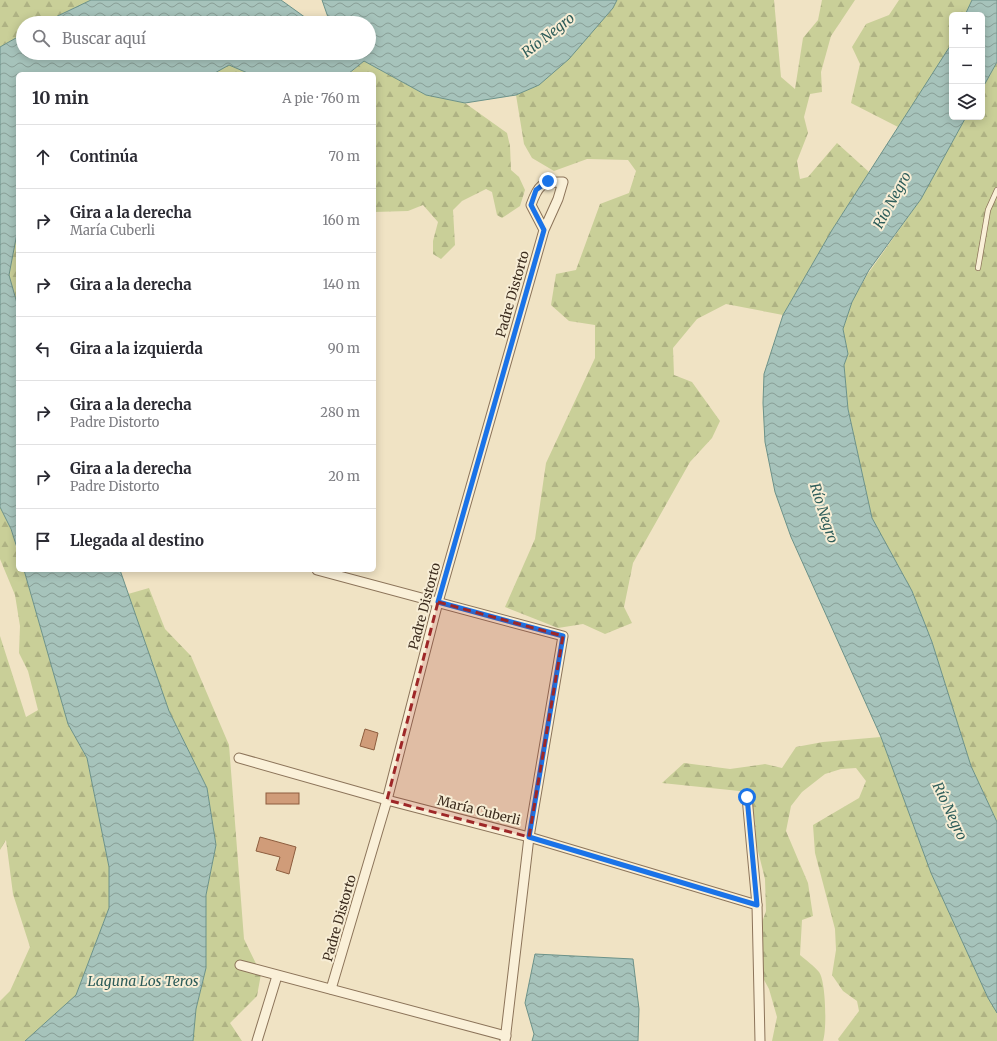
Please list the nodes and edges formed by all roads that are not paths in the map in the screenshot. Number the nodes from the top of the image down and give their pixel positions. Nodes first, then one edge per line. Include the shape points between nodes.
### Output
1 (997, 190) edge
2 (544, 230) junction
3 (978, 268) dead end
4 (325, 572) edge
5 (438, 602) junction
6 (239, 758) dead end
7 (747, 797) dead end
8 (387, 800) junction
9 (529, 837) junction
10 (757, 905) junction
11 (240, 965) dead end
12 (277, 976) junction
13 (331, 989) junction
14 (505, 1038) edge
15 (257, 1041) edge
16 (760, 1041) edge

1 - 3 lane via 988,210
2 - 2 street, Padre Distorto via 558,199 563,182 548,181 536,190 531,205
2 - 5 street, Padre Distorto
4 - 5 street
5 - 8 street, Padre Distorto
5 - 9 street via 563,636
6 - 8 street, María Cuberli
7 - 10 street
8 - 9 street, María Cuberli
8 - 13 street, Padre Distorto
9 - 10 street, María Cuberli
9 - 14 street
10 - 16 street
11 - 12 street
12 - 13 street
12 - 15 street
13 - 14 street

